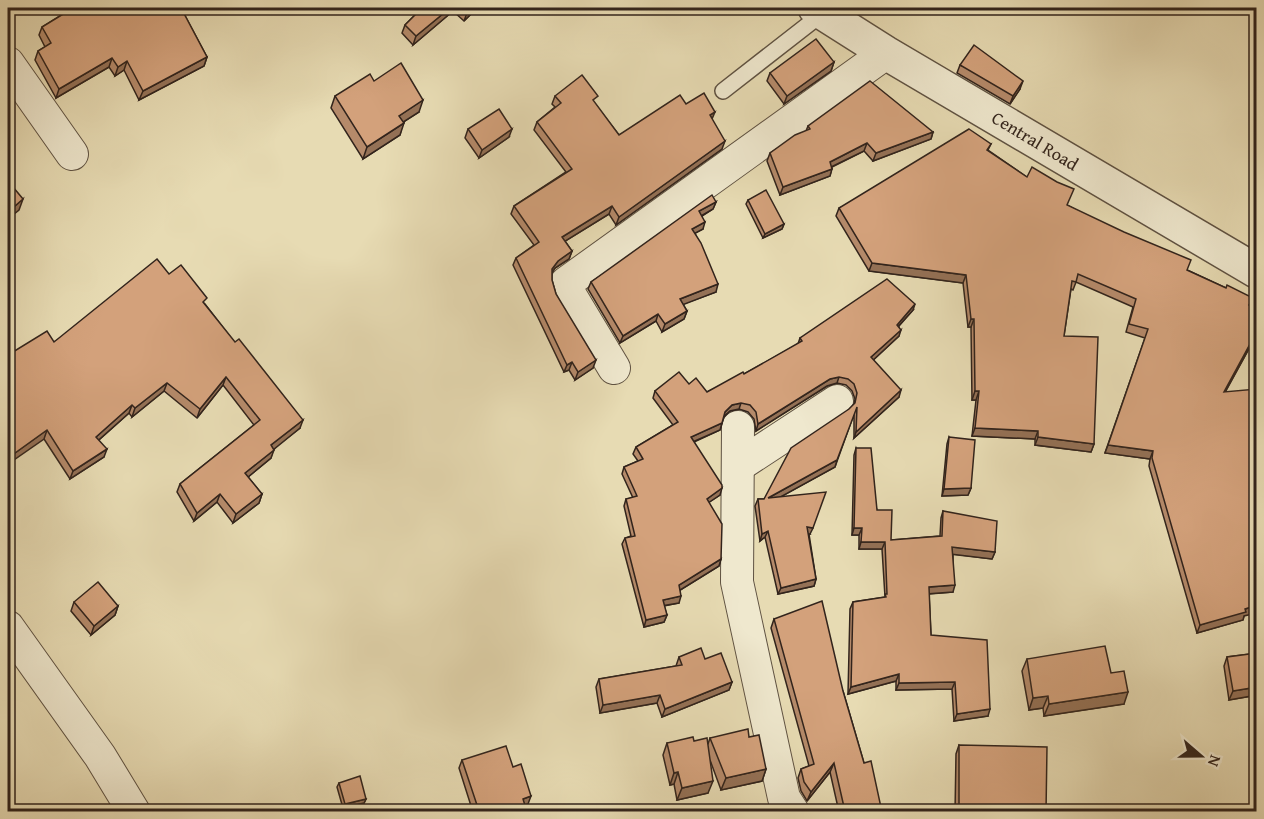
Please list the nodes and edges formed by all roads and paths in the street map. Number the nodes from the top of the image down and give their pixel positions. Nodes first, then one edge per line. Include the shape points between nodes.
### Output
1 (819, 10) edge
2 (886, 52) junction
3 (8, 63) edge
4 (723, 91) dead end
5 (72, 154) dead end
6 (1257, 271) edge
7 (614, 368) dead end
8 (837, 401) dead end
9 (738, 427) dead end
10 (738, 466) junction
11 (8, 627) edge
12 (134, 812) edge
13 (793, 812) edge

1 - 2 street, Central Road
1 - 4 lane
2 - 6 street, Central Road
2 - 7 street via 566,283
3 - 5 street
8 - 10 street
9 - 10 street
10 - 13 street via 737,582 784,798
11 - 12 street via 100,756

